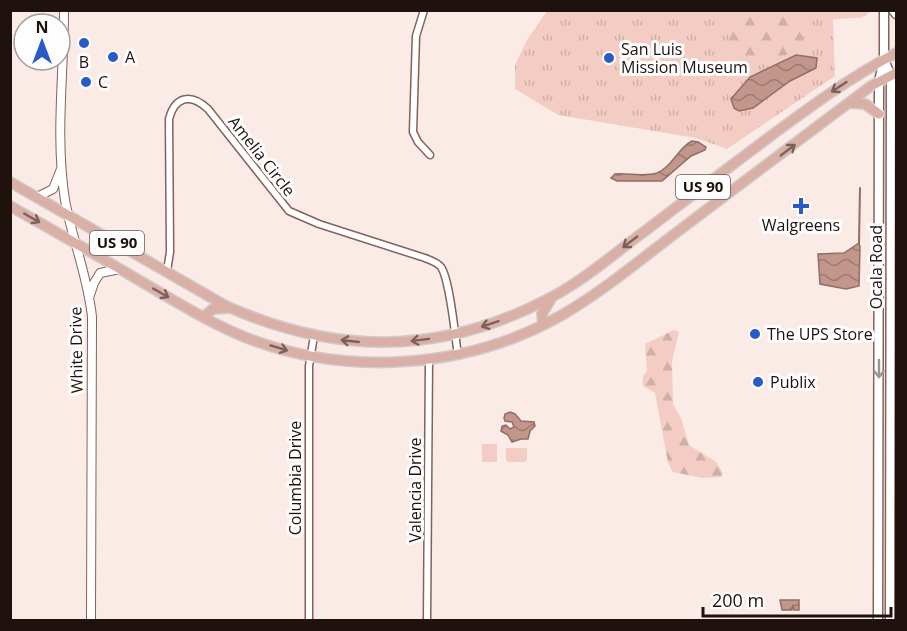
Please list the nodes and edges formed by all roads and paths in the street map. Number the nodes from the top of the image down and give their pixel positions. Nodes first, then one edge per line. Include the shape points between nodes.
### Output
1 (64, 10) edge
2 (424, 10) edge
3 (884, 10) edge
4 (893, 10) edge
5 (897, 14) edge
6 (897, 53) edge
7 (884, 60) junction
8 (894, 74) edge
9 (879, 81) junction
10 (848, 103) junction
11 (879, 114) junction
12 (750, 152) junction
13 (430, 155) dead end
14 (879, 164) junction
15 (891, 165) junction
16 (62, 167) junction
17 (763, 168) junction
18 (10, 182) edge
19 (37, 197) junction
20 (10, 206) edge
21 (68, 215) junction
22 (75, 243) junction
23 (604, 262) junction
24 (120, 269) junction
25 (167, 271) junction
26 (615, 278) junction
27 (552, 297) junction
28 (89, 300) junction
29 (230, 308) junction
30 (203, 317) junction
31 (543, 324) junction
32 (454, 334) junction
33 (314, 336) junction
34 (458, 355) junction
35 (310, 356) junction
36 (429, 360) junction
37 (878, 549) junction
38 (893, 550) edge
39 (91, 621) edge
40 (309, 621) edge
41 (427, 621) edge
42 (878, 621) edge
43 (890, 621) edge

1 - 16 street, White Drive
2 - 13 street via 416,36 413,132
3 - 7 main road, Ocala Road
4 - 5 main road
6 - 7 main road, US 90
7 - 8 main road, Ocala Road
7 - 9 main road, Ocala Road
7 -> 12 main road, US 90 via 832,91
8 - 9 main road, US 90
8 - 15 main road, Ocala Road
9 - 10 main road, US 90
9 - 11 main road, Ocala Road
10 - 11 main road via 865,104
17 -> 10 main road, US 90
11 - 14 main road, Ocala Road
12 - 17 main road
12 -> 23 main road, US 90
14 - 15 street
14 -> 37 main road, Ocala Road
15 - 38 main road, Ocala Road
16 - 19 street via 53,189
16 - 21 street, White Drive
17 - 26 main road, US 90
18 - 19 main road, US 90
19 - 21 main road, US 90
20 -> 22 main road, US 90
21 - 22 street, White Drive
21 - 25 main road, US 90
22 - 24 main road, US 90
22 - 28 street, White Drive
23 - 26 main road
23 - 27 main road, US 90
24 - 28 street via 100,273
24 -> 30 main road, US 90
25 - 29 main road, US 90
25 - 32 street, Amelia Circle via 170,119 174,106 191,99 208,108 289,211 439,265 446,280
26 - 31 main road, US 90
27 - 31 main road via 542,314
27 -> 32 main road, US 90 via 491,324
28 - 39 street, White Drive
29 - 30 main road via 213,309
29 - 33 main road, US 90 via 256,320
30 -> 35 main road, US 90 via 248,338
31 - 34 main road, US 90
32 -> 33 main road, US 90 via 384,343
32 - 34 street, Amelia Circle
33 - 35 street, Columbia Drive
34 - 36 main road, US 90
35 - 36 main road, US 90 via 373,363
35 - 40 street, Columbia Drive
36 - 41 street, Valencia Drive
37 - 38 street
37 - 42 main road, Ocala Road
38 - 43 main road, Ocala Road

